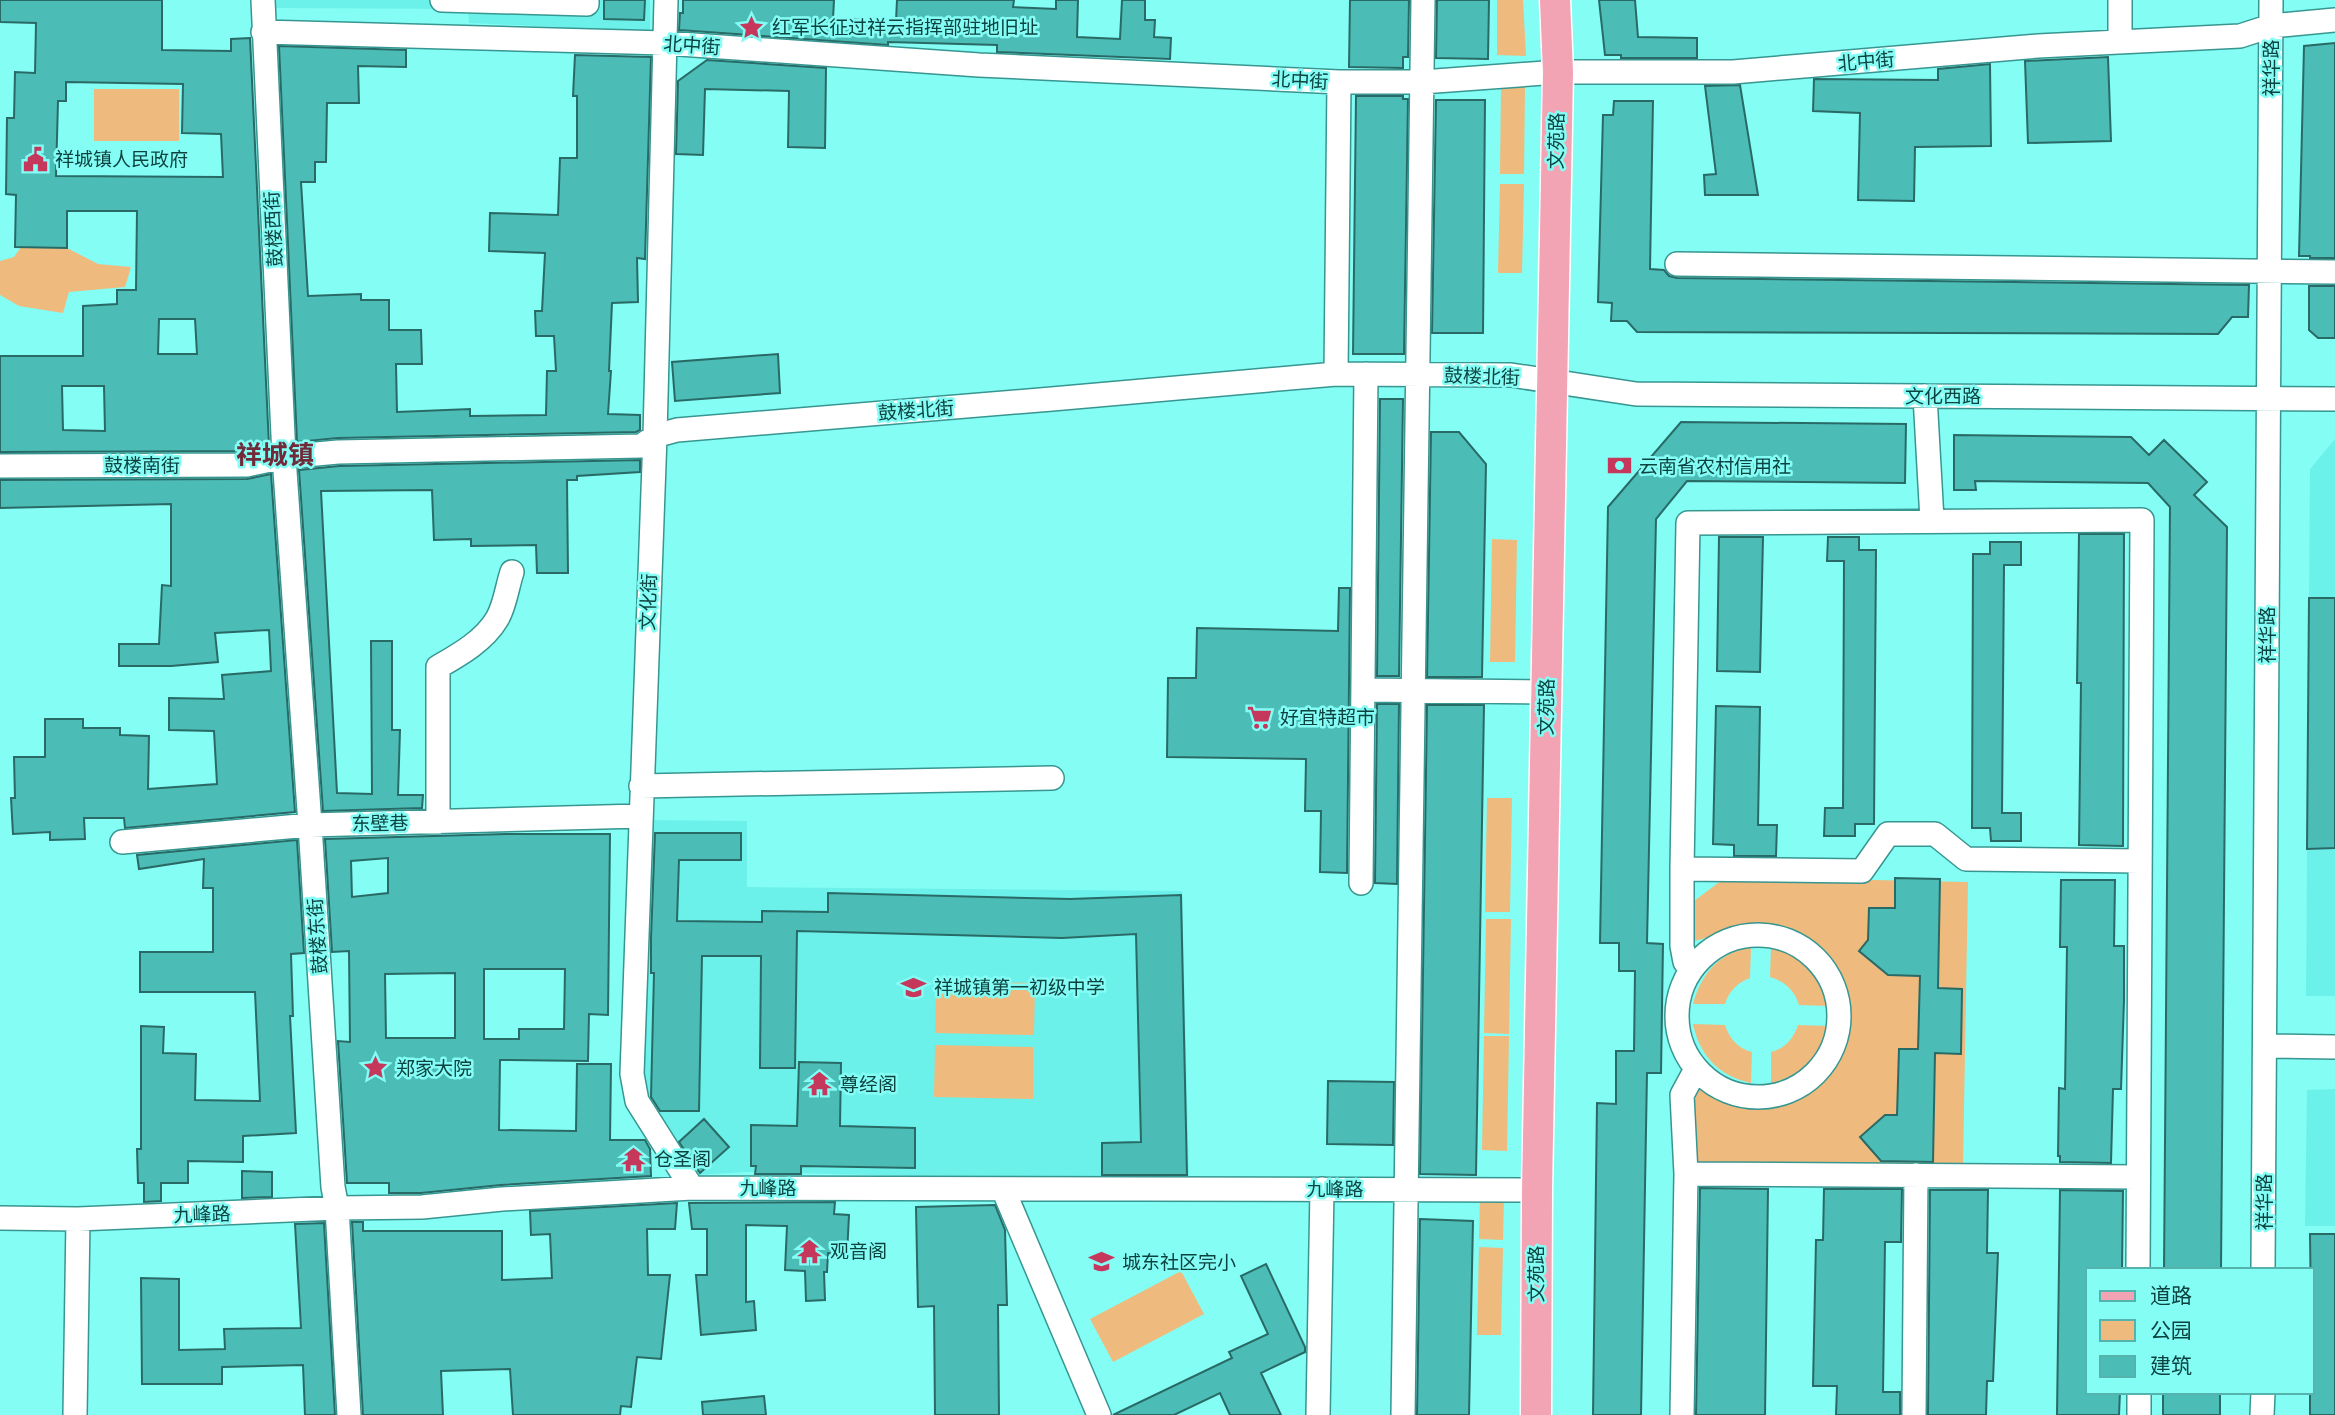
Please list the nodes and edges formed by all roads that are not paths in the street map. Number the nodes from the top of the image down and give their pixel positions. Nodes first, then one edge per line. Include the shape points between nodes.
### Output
1 (263, 0) edge
2 (442, 0) edge
3 (587, 0) edge
4 (666, 0) edge
5 (1423, 0) edge
6 (1555, 0) edge
7 (2120, 0) edge
8 (2271, 0) edge
9 (2335, 20) edge
10 (2271, 26) junction
11 (264, 35) junction
12 (2120, 42) junction
13 (664, 43) junction
14 (1558, 72) junction
15 (1339, 82) junction
16 (1422, 82) junction
17 (1677, 264) dead end
18 (2270, 271) junction
19 (2335, 272) edge
20 (1336, 374) junction
21 (1366, 374) junction
22 (1418, 374) junction
23 (1552, 382) junction
24 (1926, 396) junction
25 (2269, 398) junction
26 (2335, 399) edge
27 (648, 441) junction
28 (284, 457) junction
29 (0, 466) edge
30 (1932, 520) junction
31 (512, 572) dead end
32 (1363, 690) junction
33 (1413, 690) junction
34 (1546, 692) junction
35 (1052, 778) dead end
36 (641, 786) junction
37 (640, 816) junction
38 (310, 820) junction
39 (438, 822) junction
40 (122, 842) dead end
41 (2140, 861) junction
42 (1682, 869) junction
43 (1361, 883) dead end
44 (1692, 969) junction
45 (2265, 1046) junction
46 (2335, 1047) edge
47 (1696, 1069) junction
48 (1686, 1174) junction
49 (1916, 1175) junction
50 (2138, 1177) junction
51 (692, 1188) junction
52 (1003, 1189) junction
53 (1322, 1189) junction
54 (1406, 1189) junction
55 (1537, 1190) junction
56 (337, 1208) junction
57 (0, 1218) edge
58 (78, 1219) junction
59 (2138, 1268) edge
60 (2263, 1268) edge
61 (2138, 1394) edge
62 (2263, 1394) edge
63 (75, 1415) edge
64 (349, 1415) edge
65 (1099, 1415) edge
66 (1318, 1415) edge
67 (1403, 1415) edge
68 (1536, 1415) edge
69 (1682, 1415) edge
70 (1914, 1415) edge
71 (2139, 1415) edge
72 (2262, 1415) edge

1 - 11 street, 鼓楼西街
2 - 3 street via 587,4
4 - 13 street, 文化街
5 - 16 street
6 - 14 main road, 文苑路
7 - 12 street
8 - 10 street, 祥华路
9 - 10 street, 北中街
10 - 12 street, 北中街 via 2240,36
10 - 18 street, 祥华路
11 - 13 street, 北中街
11 - 28 street, 鼓楼西街
12 - 14 street, 北中街 via 1733,72
13 - 15 street, 北中街 via 979,65
13 - 27 street, 文化街
14 - 16 street, 北中街
14 - 23 main road, 文苑路
15 - 16 street, 北中街
15 - 20 street
16 - 22 street
17 - 18 street
18 - 19 street
18 - 25 street, 祥华路
20 - 21 street, 鼓楼北街
20 - 27 street, 鼓楼北街 via 677,430
21 - 22 street, 鼓楼北街
21 - 32 street
22 - 23 street, 鼓楼北街 via 1511,375
22 - 33 street
23 - 24 street, 文化西路 via 1636,394
23 - 34 main road, 文苑路
24 - 25 street, 文化西路
24 - 30 street
25 - 26 street, 文化西路
25 - 45 street, 祥华路
27 - 28 street, 鼓楼北街
27 - 36 street, 文化街
28 - 29 street, 鼓楼南街 via 247,465
28 - 38 street, 鼓楼东街
30 - 41 street via 2142,520
30 - 42 street via 1688,523
31 - 39 street via 498,618 482,637 438,667
32 - 33 street
32 - 43 street
33 - 34 street
33 - 54 street
34 - 55 main road, 文苑路
35 - 36 street
36 - 37 street, 文化街
37 - 39 street, 东壁巷
37 - 51 street, 文化街 via 634,1091
38 - 39 street, 东壁巷
38 - 40 street, 东壁巷
38 - 56 street, 鼓楼东街 via 332,1187
41 - 42 street via 1966,859 1935,834 1888,834 1862,871
41 - 50 street
42 - 44 street via 1682,946 1685,962
44 - 47 street via 1680,993 1677,1020 1682,1046
44 - 47 street via 1711,949 1735,937 1762,934 1789,940 1812,954 1829,974 1839,1000 1839,1027 1831,1053 1816,1075 1794,1090 1768,1098 1741,1096 1716,1087
45 - 46 street
45 - 60 street, 祥华路
47 - 48 street via 1682,1095
48 - 49 street
48 - 69 street
49 - 50 street
49 - 70 street
50 - 59 street
51 - 52 street, 九峰路
51 - 56 street, 九峰路 via 422,1207
52 - 53 street, 九峰路
52 - 65 street
53 - 54 street, 九峰路
53 - 66 street
54 - 55 street, 九峰路
54 - 67 street
55 - 68 main road, 文苑路
56 - 58 street, 九峰路
56 - 64 street, 鼓楼东街
57 - 58 street, 九峰路
58 - 63 street
61 - 71 street
62 - 72 street

